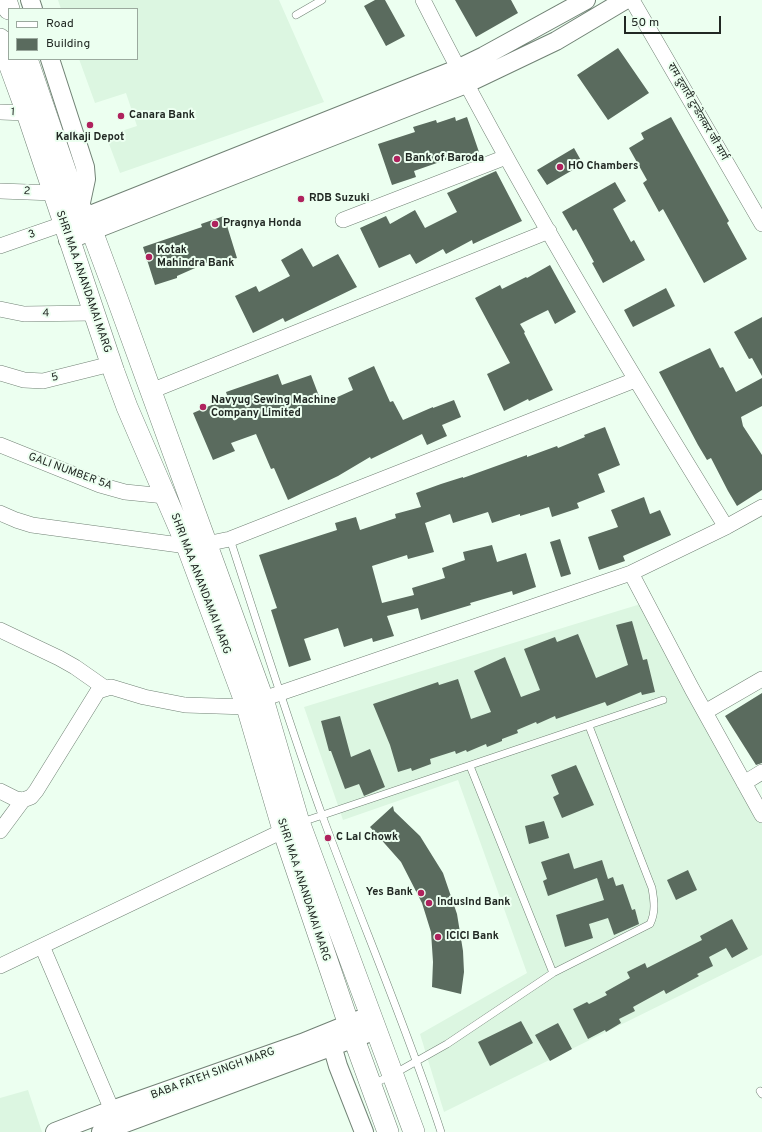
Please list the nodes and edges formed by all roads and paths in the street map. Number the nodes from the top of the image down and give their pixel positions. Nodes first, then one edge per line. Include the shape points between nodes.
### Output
1 (322, 0) edge
2 (423, 0) edge
3 (586, 0) edge
4 (625, 0) edge
5 (632, 0) edge
6 (296, 15) dead end
7 (0, 39) edge
8 (27, 60) edge
9 (50, 60) edge
10 (457, 69) junction
11 (466, 84) junction
12 (0, 112) edge
13 (27, 113) junction
14 (506, 157) junction
15 (0, 191) edge
16 (54, 194) junction
17 (85, 218) junction
18 (343, 220) dead end
19 (762, 224) edge
20 (66, 232) junction
21 (549, 232) junction
22 (0, 246) edge
23 (0, 308) edge
24 (93, 313) junction
25 (111, 364) junction
26 (0, 372) edge
27 (635, 380) junction
28 (151, 391) junction
29 (0, 445) edge
30 (165, 496) junction
31 (762, 507) edge
32 (0, 513) edge
33 (726, 527) junction
34 (230, 539) junction
35 (196, 545) junction
36 (631, 573) junction
37 (0, 630) edge
38 (762, 679) edge
39 (105, 688) junction
40 (263, 699) junction
41 (663, 700) dead end
42 (705, 712) junction
43 (589, 726) junction
44 (470, 766) junction
45 (762, 772) edge
46 (744, 783) junction
47 (0, 791) edge
48 (23, 800) junction
49 (762, 815) edge
50 (322, 816) junction
51 (291, 827) junction
52 (0, 831) edge
53 (42, 946) junction
54 (0, 966) edge
55 (553, 973) junction
56 (373, 1023) junction
57 (351, 1032) junction
58 (330, 1040) junction
59 (416, 1061) junction
60 (392, 1075) junction
61 (371, 1085) junction
62 (112, 1110) junction
63 (56, 1132) edge
64 (101, 1132) edge
65 (364, 1132) edge
66 (388, 1132) edge
67 (414, 1132) edge
68 (440, 1132) edge

1 - 6 lane
2 - 10 street
3 - 10 street
4 - 11 street via 556,41
5 - 19 street, राम दुलारी टुन्डेलकर जी मार्ग
7 - 13 main road, SHRI MAA ANANDAMAI MARG
8 - 17 main road, SHRI MAA ANANDAMAI MARG via 73,193
9 - 17 street via 86,167
10 - 11 street
10 - 17 street
11 - 14 street
11 - 17 street
12 - 13 street, 1
13 - 16 main road, SHRI MAA ANANDAMAI MARG
14 - 18 street
14 - 21 street
15 - 16 street, 2
16 - 20 main road, SHRI MAA ANANDAMAI MARG
17 - 20 street
17 - 28 main road, SHRI MAA ANANDAMAI MARG
20 - 22 street, 3
20 - 24 main road, SHRI MAA ANANDAMAI MARG
21 - 27 street
21 - 28 street
23 - 24 street, 4 via 24,314
24 - 25 main road, SHRI MAA ANANDAMAI MARG
25 - 26 street, 5 via 43,381 24,380
25 - 30 main road, SHRI MAA ANANDAMAI MARG
27 - 33 street
27 - 34 street
28 - 35 main road, SHRI MAA ANANDAMAI MARG
29 - 30 street, GALI NUMBER 5A via 100,485 126,492
30 - 35 main road, SHRI MAA ANANDAMAI MARG
31 - 33 street
32 - 35 street via 32,524
33 - 36 street
34 - 35 street
34 - 40 lane
35 - 40 main road, SHRI MAA ANANDAMAI MARG
36 - 40 street
36 - 42 street
37 - 39 street via 59,658
38 - 42 street
39 - 40 street via 185,705
39 - 48 street via 98,691 36,790
40 - 50 lane
40 - 51 main road, SHRI MAA ANANDAMAI MARG
41 - 43 lane
42 - 46 street
43 - 44 lane
43 - 55 lane via 652,888 655,906 650,924
44 - 50 lane
44 - 55 lane
45 - 46 street
46 - 49 street
47 - 48 street
48 - 52 street
50 - 51 lane
50 - 59 lane
51 - 53 street
51 - 56 main road, SHRI MAA ANANDAMAI MARG
51 - 57 main road, SHRI MAA ANANDAMAI MARG
53 - 54 street
53 - 62 street
55 - 59 lane via 447,1044
56 - 57 street, BABA FATEH SINGH MARG
56 - 60 main road, SHRI MAA ANANDAMAI MARG
57 - 58 street, BABA FATEH SINGH MARG
57 - 61 main road, SHRI MAA ANANDAMAI MARG
58 - 62 street, BABA FATEH SINGH MARG
58 - 64 street, BABA FATEH SINGH MARG
58 - 65 street
59 - 60 lane
59 - 68 lane
60 - 61 lane
60 - 67 main road, SHRI MAA ANANDAMAI MARG
61 - 66 main road, SHRI MAA ANANDAMAI MARG
62 - 63 street, BABA FATEH SINGH MARG

